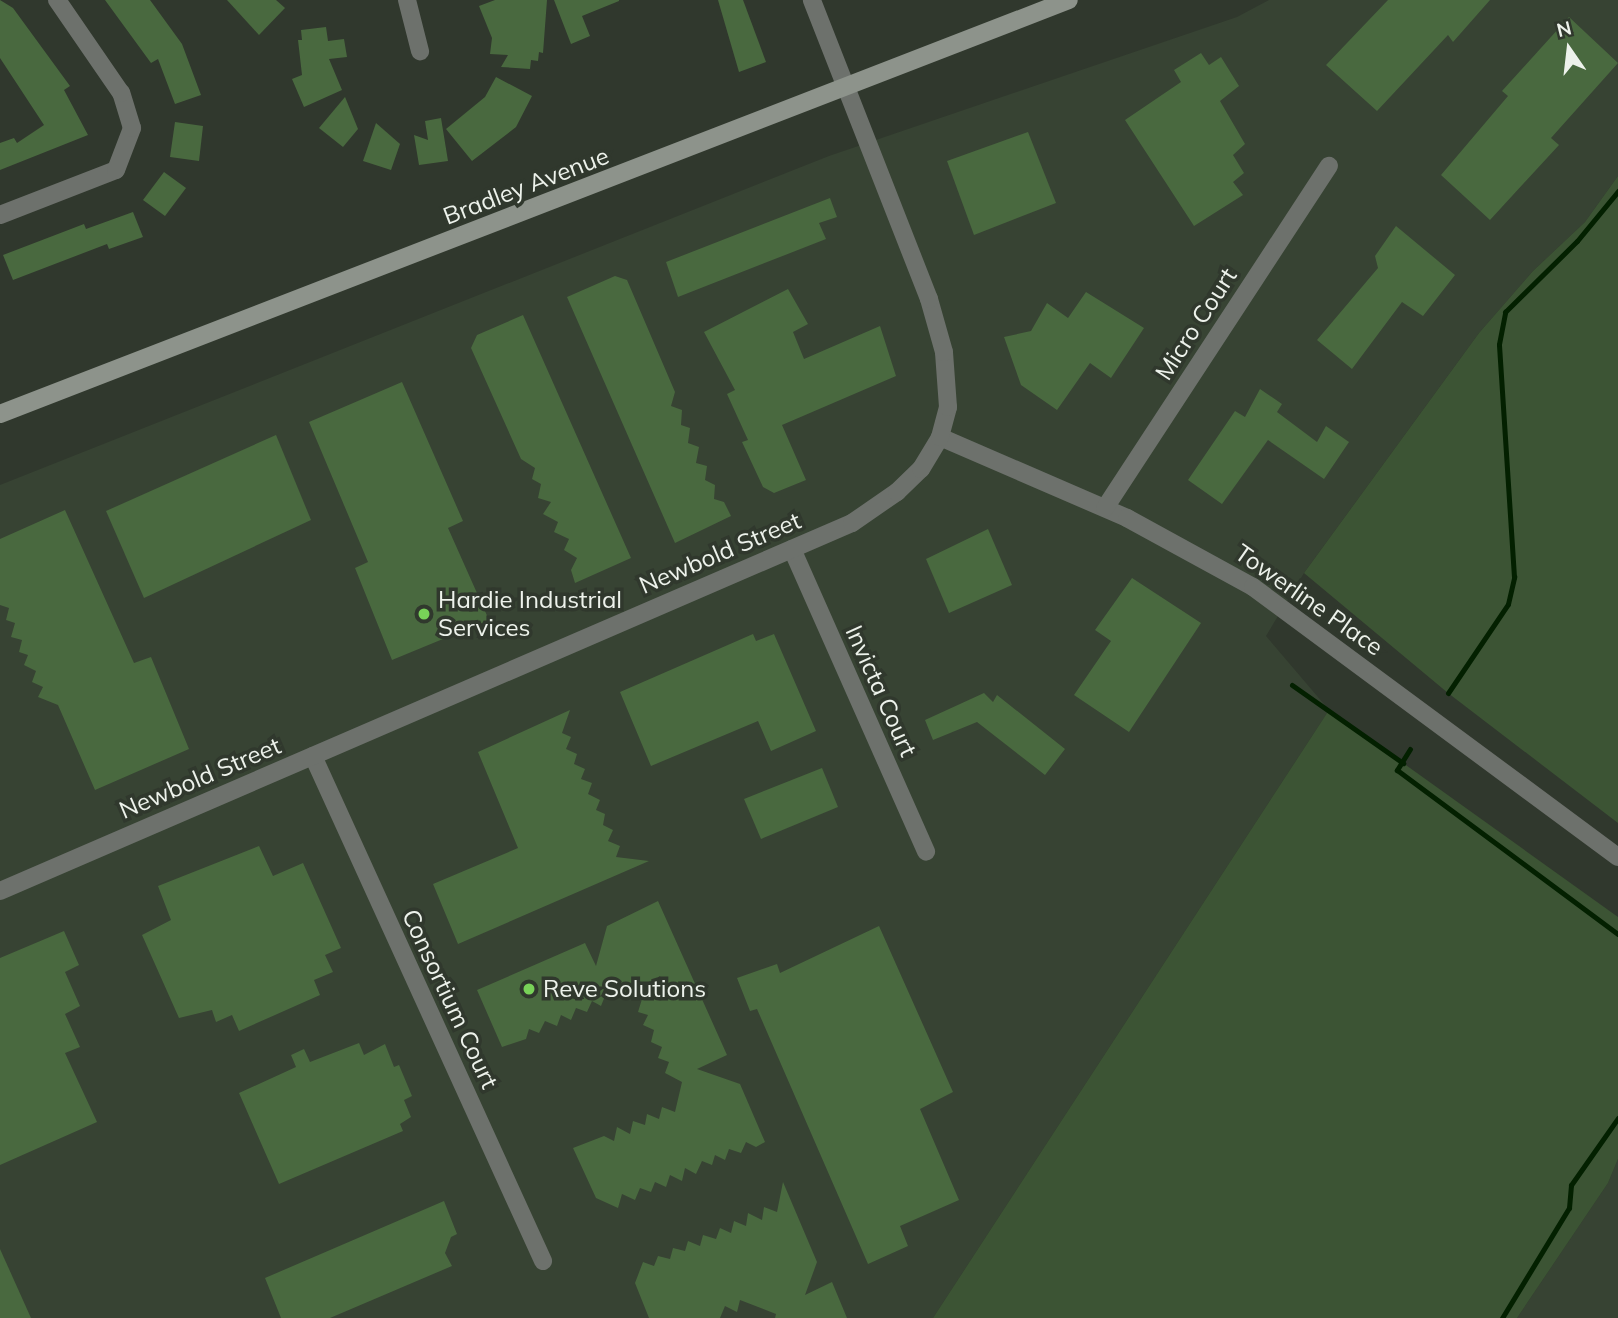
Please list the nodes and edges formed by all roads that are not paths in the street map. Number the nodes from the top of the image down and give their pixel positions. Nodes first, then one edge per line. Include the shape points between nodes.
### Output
1 (57, 0) edge
2 (407, 0) edge
3 (812, 0) edge
4 (1069, 0) edge
5 (420, 51) dead end
6 (846, 88) junction
7 (1329, 166) dead end
8 (0, 215) edge
9 (0, 414) edge
10 (940, 437) junction
11 (1105, 508) junction
12 (792, 549) junction
13 (313, 756) junction
14 (926, 852) dead end
15 (1618, 857) edge
16 (0, 891) edge
17 (543, 1261) dead end

1 - 8 street via 121,93 132,128 116,170
2 - 5 street
3 - 6 street, Newbold Street
4 - 6 main road, Bradley Avenue
6 - 9 main road, Bradley Avenue
6 - 10 street, Newbold Street via 929,299 944,352 948,407
7 - 11 street, Micro Court
10 - 11 street, Towerline Place
10 - 12 street, Newbold Street via 921,469 897,492 852,523
11 - 15 street, Towerline Place via 1180,543 1253,587
12 - 13 street, Newbold Street
12 - 14 street, Invicta Court
13 - 16 street, Newbold Street
13 - 17 street, Consortium Court

